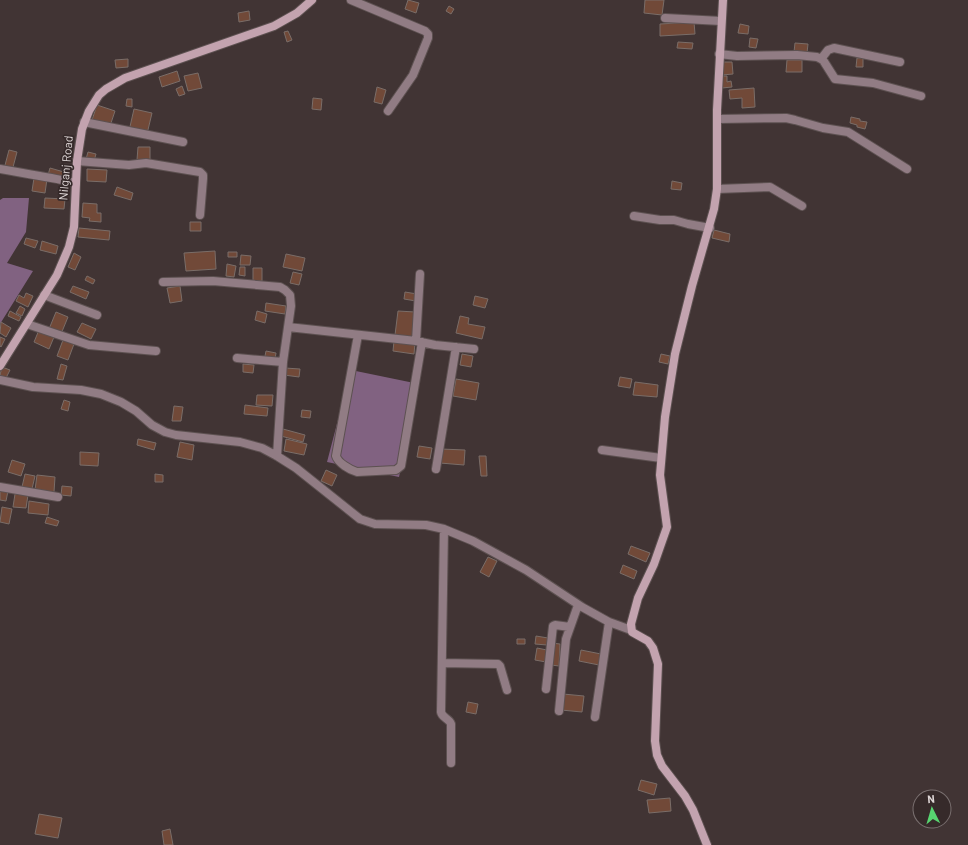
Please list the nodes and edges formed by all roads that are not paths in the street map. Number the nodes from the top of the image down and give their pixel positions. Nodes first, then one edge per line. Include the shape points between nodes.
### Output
1 (312, 0) edge
2 (351, 0) edge
3 (723, 0) edge
4 (665, 18) dead end
5 (721, 21) junction
6 (719, 54) junction
7 (821, 59) junction
8 (900, 62) dead end
9 (920, 96) dead end
10 (388, 111) dead end
11 (717, 119) junction
12 (84, 122) junction
13 (183, 142) dead end
14 (77, 161) junction
15 (0, 169) edge
16 (907, 169) dead end
17 (76, 183) junction
18 (717, 189) junction
19 (802, 206) dead end
20 (200, 215) dead end
21 (634, 216) dead end
22 (710, 228) junction
23 (420, 274) dead end
24 (163, 282) dead end
25 (44, 295) junction
26 (97, 315) dead end
27 (27, 324) junction
28 (288, 327) junction
29 (358, 334) junction
30 (419, 342) junction
31 (456, 347) junction
32 (474, 348) dead end
33 (156, 351) dead end
34 (237, 358) dead end
35 (283, 362) junction
36 (0, 366) edge
37 (0, 380) edge
38 (602, 450) dead end
39 (277, 456) junction
40 (661, 458) junction
41 (436, 469) dead end
42 (0, 487) edge
43 (58, 497) dead end
44 (444, 529) junction
45 (578, 605) junction
46 (609, 622) junction
47 (570, 627) junction
48 (631, 630) junction
49 (442, 663) junction
50 (546, 689) dead end
51 (507, 690) dead end
52 (559, 711) dead end
53 (595, 717) dead end
54 (451, 763) dead end
55 (707, 845) edge

1 - 12 street, Nilganj Road via 297,13 274,26 125,78 98,96
2 - 10 street via 428,34 413,75
3 - 5 street
4 - 5 street
5 - 6 street
6 - 7 street via 802,55
6 - 11 street
7 - 8 street via 833,48
7 - 9 street via 835,78 873,83
11 - 16 street via 786,118 823,128 845,130
11 - 18 street
12 - 13 street
12 - 14 street, Nilganj Road
14 - 17 street, Nilganj Road
14 - 20 street via 129,165 144,162 200,172 203,175
15 - 17 street
17 - 25 street, Nilganj Road via 74,227 69,247 57,275
18 - 19 street via 770,187
18 - 22 street
21 - 22 street via 674,220
22 - 40 street via 675,354 664,417
23 - 30 street
24 - 28 street via 213,281 280,287 290,297
25 - 26 street
25 - 27 street, Nilganj Road
27 - 33 street via 89,345
27 - 36 street, Nilganj Road
28 - 29 street
28 - 35 street
29 - 30 street
29 - 30 street via 336,456 357,472 396,470 400,466
30 - 31 street
31 - 32 street
31 - 41 street
34 - 35 street
35 - 39 street
37 - 39 street via 28,387 81,390 101,394 121,402 165,432 251,444
38 - 40 street
39 - 44 street via 366,522 385,525 426,525
40 - 48 street via 666,527 654,564 638,598
42 - 43 street
44 - 45 street via 473,541 526,570
44 - 49 street
45 - 46 street
45 - 47 street
46 - 48 street
46 - 53 street
47 - 50 street via 552,626
47 - 52 street via 565,644
48 - 55 street via 650,644 658,664 655,742 657,756 685,796
49 - 51 street via 498,664
49 - 54 street via 441,712 451,724

